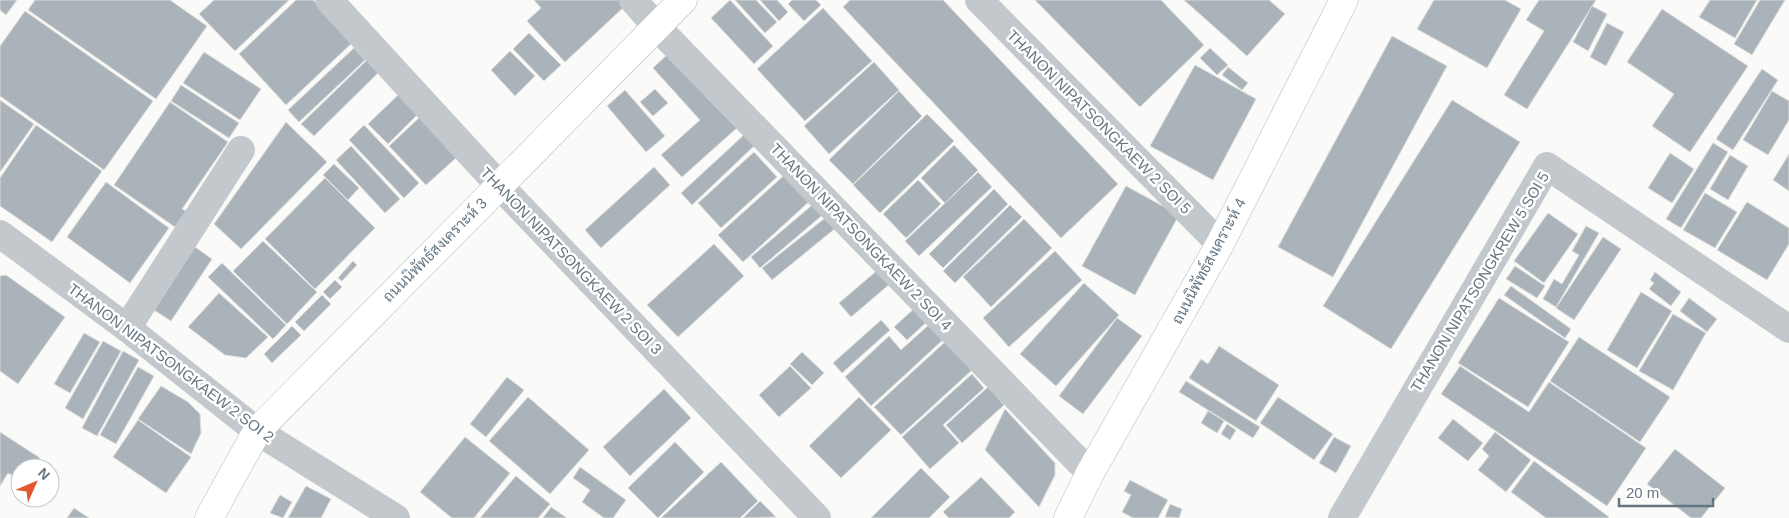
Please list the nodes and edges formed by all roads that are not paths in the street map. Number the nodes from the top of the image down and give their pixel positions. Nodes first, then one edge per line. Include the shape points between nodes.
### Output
1 (329, 0) edge
2 (633, 0) edge
3 (683, 0) edge
4 (979, 0) edge
5 (1344, 0) edge
6 (656, 26) junction
7 (241, 150) dead end
8 (499, 185) junction
9 (0, 234) edge
10 (1220, 244) junction
11 (127, 328) junction
12 (1789, 329) edge
13 (257, 431) junction
14 (1090, 473) junction
15 (209, 518) edge
16 (396, 518) edge
17 (817, 518) edge
18 (1068, 518) edge
19 (1342, 518) edge

1 - 8 street, THANON NIPATSONGKAEW 2 SOI 3
2 - 6 street, THANON NIPATSONGKAEW 2 SOI 4
3 - 6 street, ถนนนิพัทธ์สงเคราะห์ 3
4 - 10 street, THANON NIPATSONGKAEW 2 SOI 5
5 - 10 street, ถนนนิพัทธ์สงเคราะห์ 4
6 - 8 street, ถนนนิพัทธ์สงเคราะห์ 3
6 - 14 street, THANON NIPATSONGKAEW 2 SOI 4
7 - 11 street
8 - 13 street, ถนนนิพัทธ์สงเคราะห์ 3
8 - 17 street, THANON NIPATSONGKAEW 2 SOI 3
9 - 11 street, THANON NIPATSONGKAEW 2 SOI 2
10 - 14 street, ถนนนิพัทธ์สงเคราะห์ 4
11 - 13 street, THANON NIPATSONGKAEW 2 SOI 2
12 - 19 street, THANON NIPATSONGKREW 5 SOI 5 via 1547,166
13 - 15 street, ถนนนิพัทธ์สงเคราะห์ 3
13 - 16 street, THANON NIPATSONGKAEW 2 SOI 2
14 - 18 street, ถนนนิพัทธ์สงเคราะห์ 4

